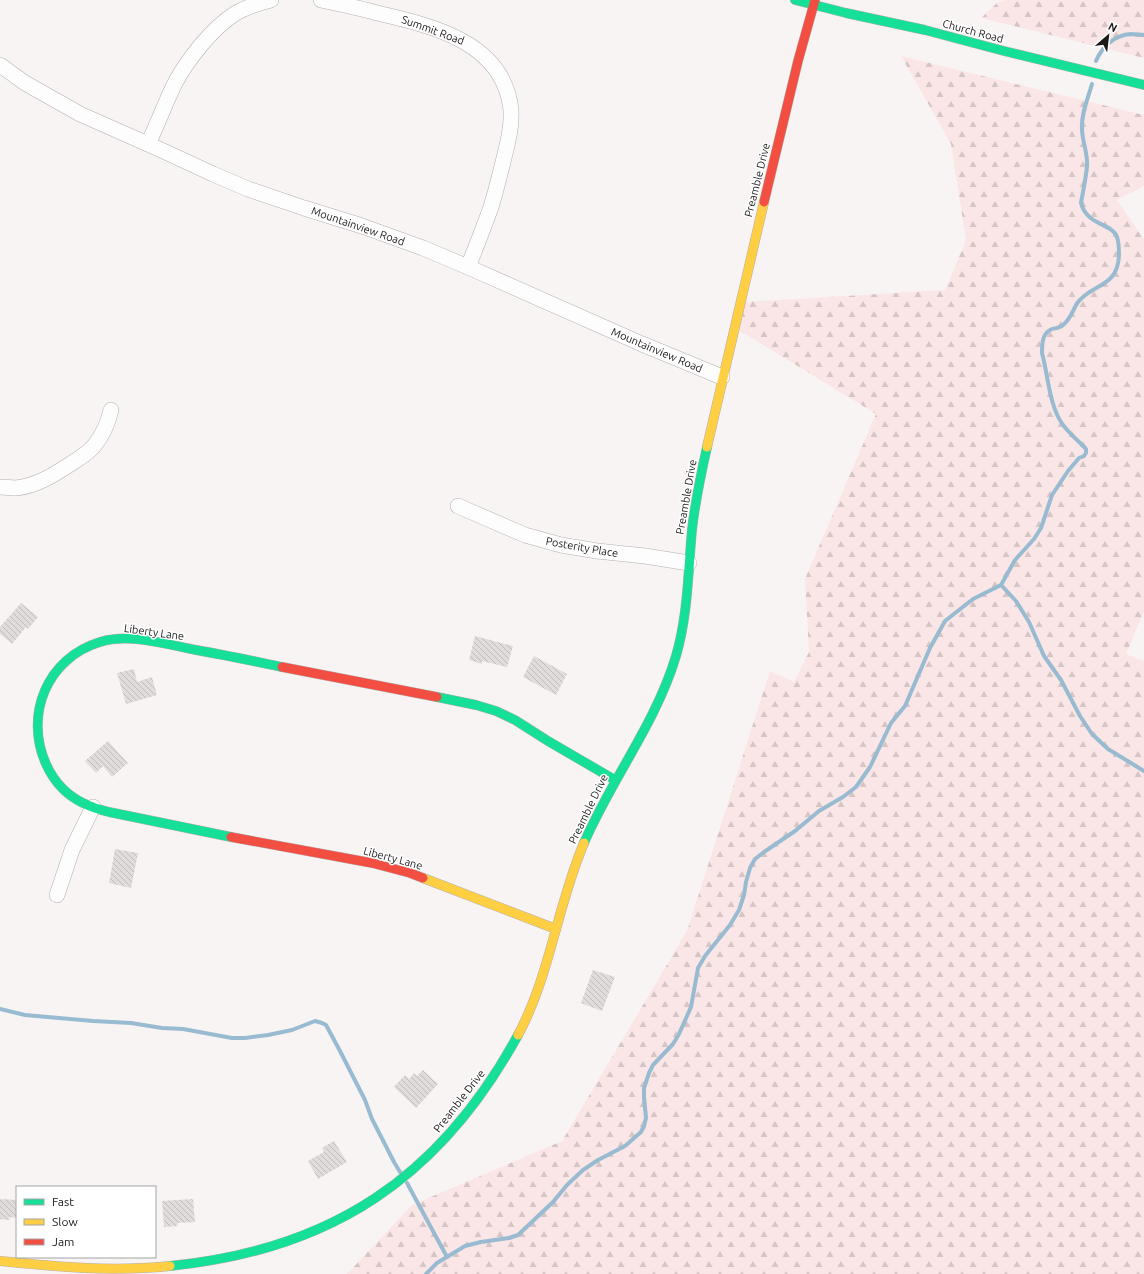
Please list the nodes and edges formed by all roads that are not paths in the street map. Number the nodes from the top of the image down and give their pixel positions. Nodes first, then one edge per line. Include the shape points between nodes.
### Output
1 (271, 0) edge
2 (321, 0) edge
3 (795, 0) edge
4 (815, 2) edge
5 (0, 65) edge
6 (1144, 85) edge
7 (148, 144) junction
8 (468, 267) junction
9 (722, 377) junction
10 (111, 410) dead end
11 (0, 487) edge
12 (458, 506) dead end
13 (689, 563) junction
14 (615, 780) junction
15 (93, 807) junction
16 (57, 894) dead end
17 (556, 929) junction
18 (0, 1261) edge

1 - 7 street via 236,14 223,23 201,46 174,85
2 - 8 street, Summit Road via 397,17 453,35 483,54 502,80 511,110 511,125 496,192
3 - 4 street, Church Road
4 - 6 street, Church Road via 846,13 925,30 1004,52
4 - 9 street, Preamble Drive via 792,83
5 - 7 street, Mountainview Road via 67,108
7 - 8 street, Mountainview Road via 248,189 362,226
8 - 9 street, Mountainview Road
9 - 13 street, Preamble Drive via 695,504
10 - 11 street via 103,434 83,456 31,485
12 - 13 street, Posterity Place via 525,535 561,545
13 - 14 street, Preamble Drive via 682,632 669,676 652,715
14 - 15 street, Liberty Lane via 515,720 476,705 157,642 119,638 95,644 68,659 54,673 38,707 36,726 44,762 65,792
14 - 17 street, Preamble Drive via 579,853
15 - 16 street via 72,850
15 - 17 street, Liberty Lane via 160,824 409,873
17 - 18 street, Preamble Drive via 531,1007 510,1050 489,1084 440,1146 405,1177 367,1204 328,1225 300,1236 241,1254 196,1263 87,1269

